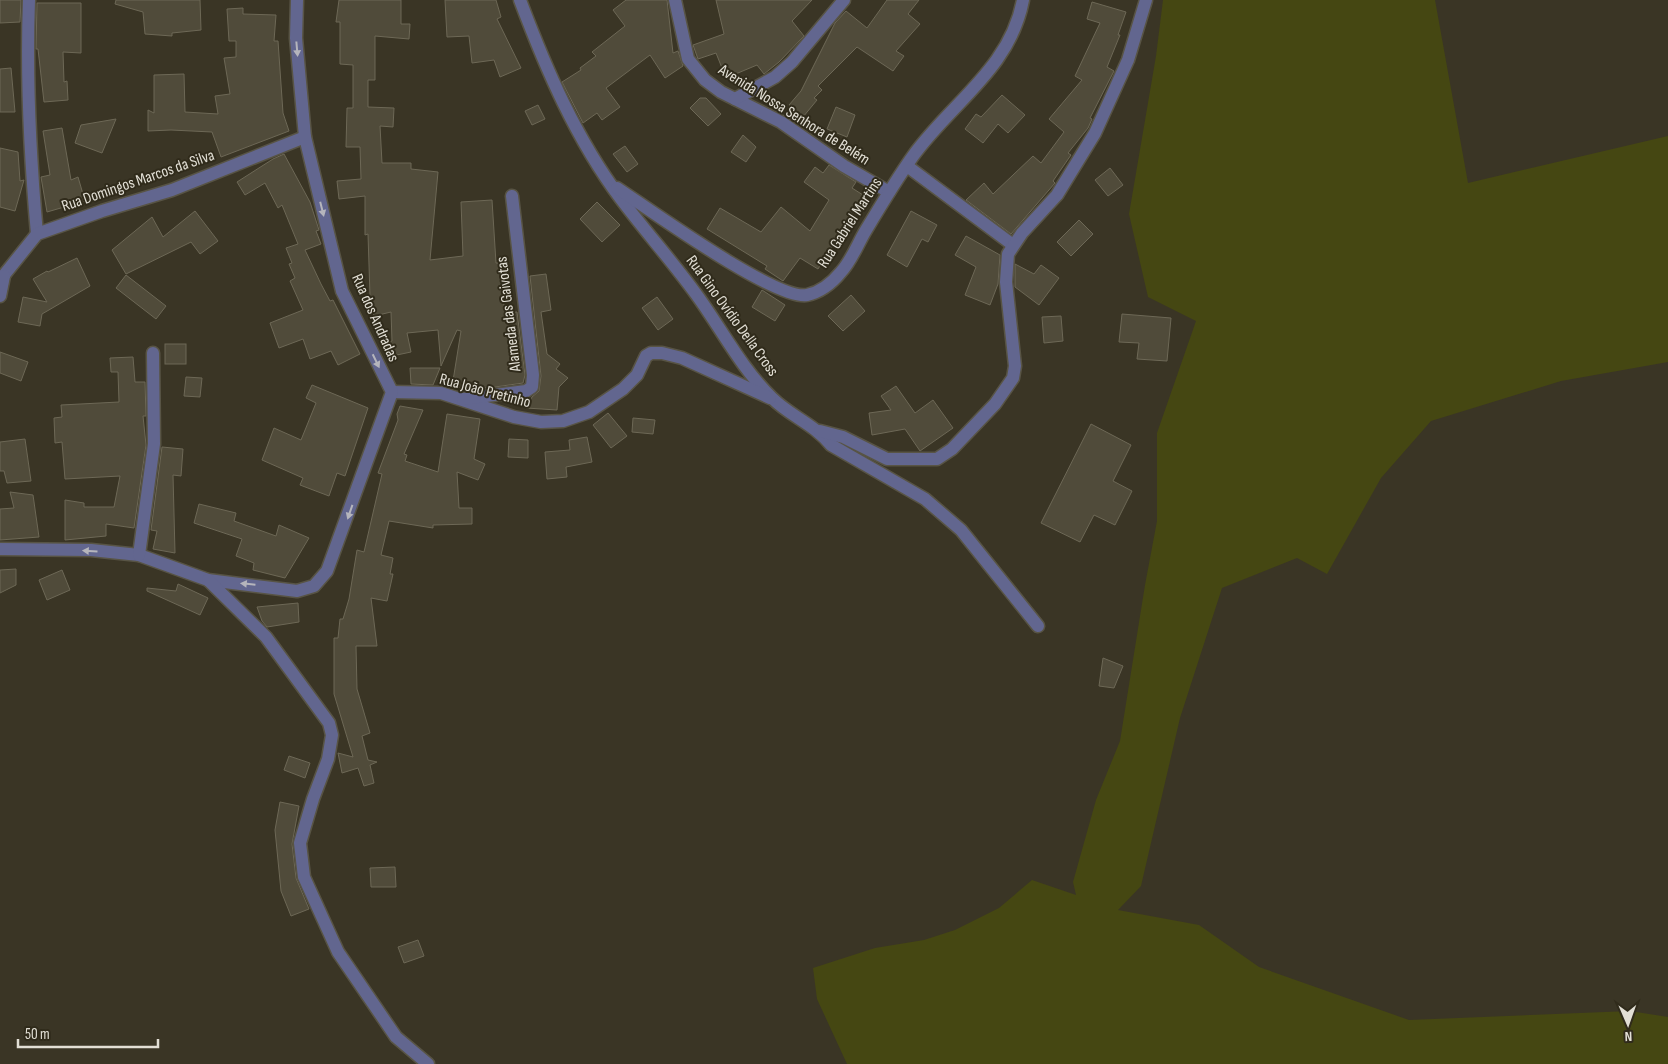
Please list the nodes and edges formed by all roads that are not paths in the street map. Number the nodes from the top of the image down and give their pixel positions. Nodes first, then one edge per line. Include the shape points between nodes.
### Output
1 (29, 0) edge
2 (297, 0) edge
3 (520, 0) edge
4 (675, 0) edge
5 (844, 0) edge
6 (1022, 0) edge
7 (1146, 0) edge
8 (735, 99) junction
9 (305, 137) junction
10 (907, 166) junction
11 (612, 185) junction
12 (889, 192) junction
13 (512, 196) dead end
14 (36, 234) junction
15 (1013, 245) junction
16 (2, 278) edge
17 (0, 296) edge
18 (154, 353) dead end
19 (392, 392) junction
20 (463, 399) junction
21 (772, 399) junction
22 (820, 431) junction
23 (0, 549) edge
24 (139, 555) junction
25 (208, 580) junction
26 (1038, 626) dead end
27 (428, 1064) edge

1 - 14 street via 28,104
2 -> 9 street, Rua dos Andradas via 296,38
3 - 11 street, Rua Gino Ovídio Della Cross via 552,78
4 - 8 street, Avenida Nossa Senhora de Belém via 688,59 705,80
5 - 8 street via 792,62 775,77
6 - 10 street, Rua Gabriel Martins via 1006,47 993,66 935,128
7 - 15 street via 1128,60 1095,133 1057,195
8 - 12 street, Avenida Nossa Senhora de Belém via 781,122 844,166
9 - 14 street, Rua Domingos Marcos da Silva via 172,190
9 -> 19 street, Rua dos Andradas via 342,291
10 - 12 street, Rua Gabriel Martins
10 - 15 street
11 - 12 street, Rua Gabriel Martins via 756,278 787,293 806,295 827,287 842,271
11 - 21 street, Rua Gino Ovídio Della Cross via 666,253
13 - 20 street, Alameda das Gaivotas via 532,387 526,391
14 - 16 street
15 - 22 street via 1008,254 1006,273 1015,354 1014,378 980,422 952,449 937,459 887,459 843,437
16 - 17 street
18 - 24 street via 154,444
19 - 20 street, Rua João Pretinho via 441,393
19 -> 25 street via 330,567 318,584 296,591
20 - 21 street, Rua João Pretinho via 533,421 572,418 597,408 623,390 651,353 682,358
21 - 22 street, Rua Gino Ovídio Della Cross
22 - 26 street, Rua Gino Ovídio Della Cross via 831,445 925,499 961,530
24 -> 23 street via 91,550
24 - 25 street
25 - 27 street via 266,637 329,723 332,735 328,759 312,798 300,842 304,877 338,952 396,1037

